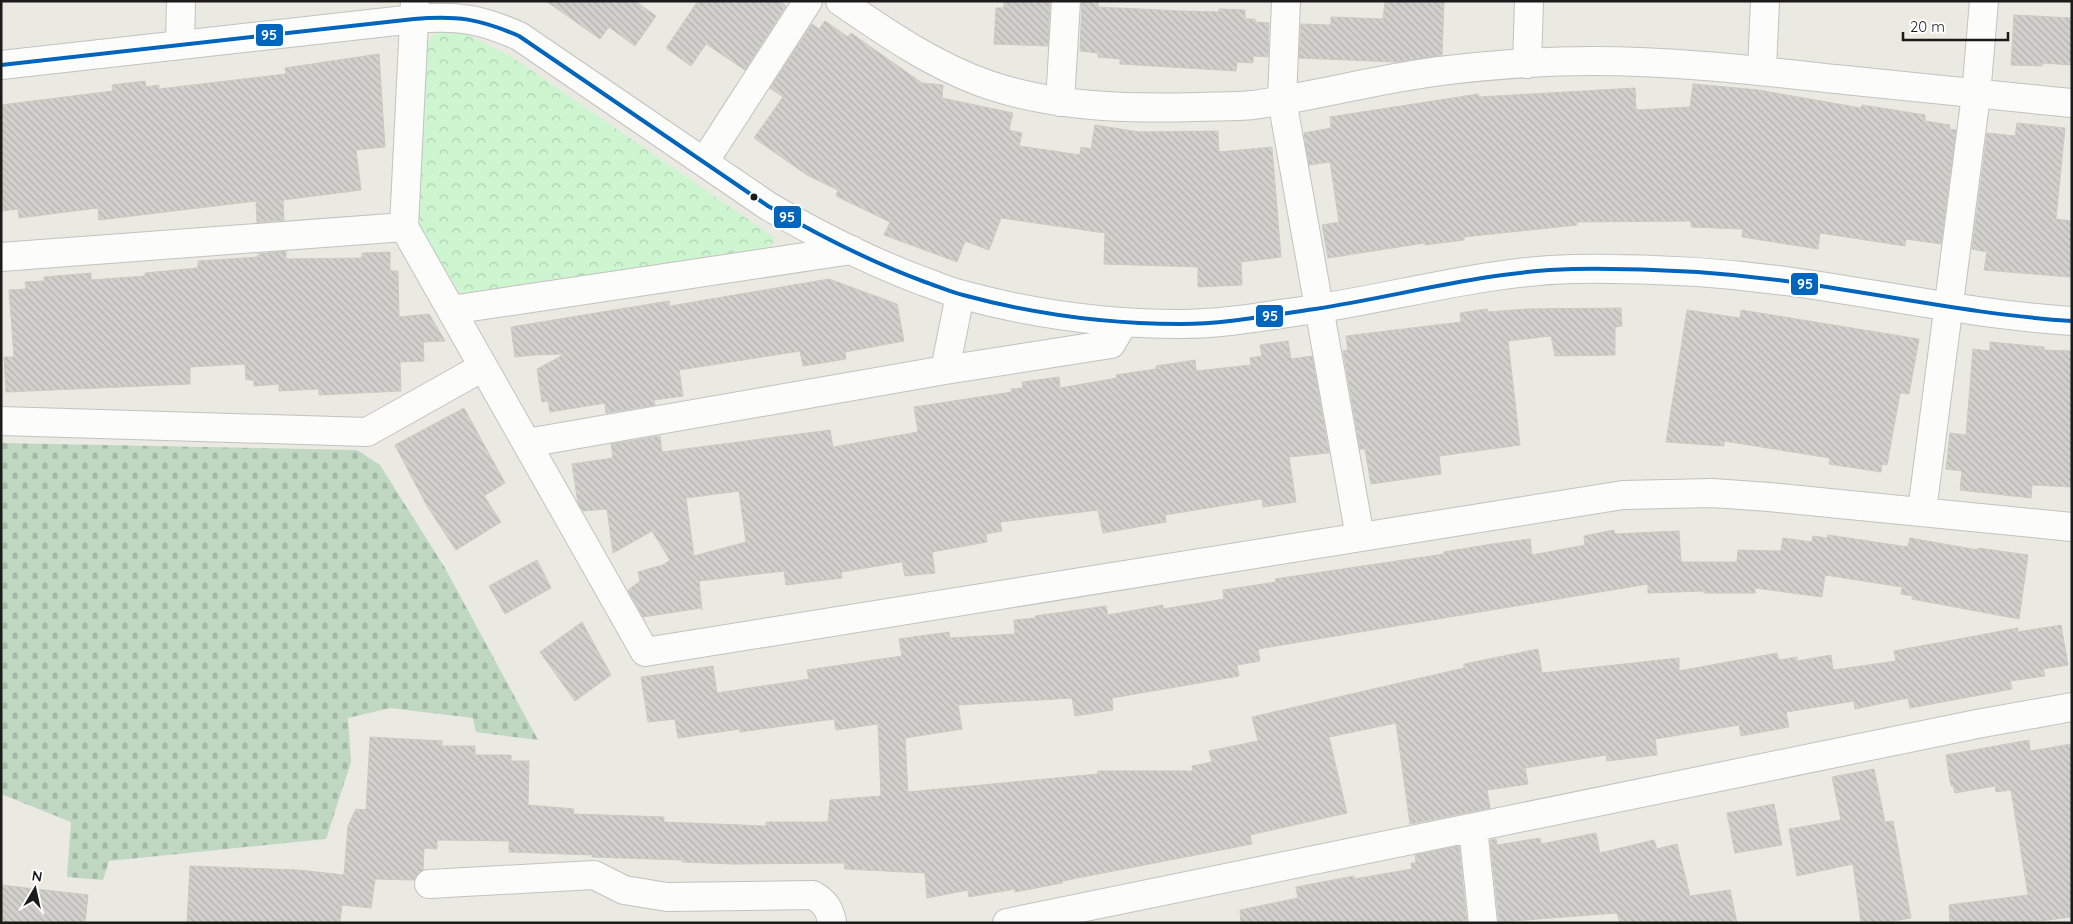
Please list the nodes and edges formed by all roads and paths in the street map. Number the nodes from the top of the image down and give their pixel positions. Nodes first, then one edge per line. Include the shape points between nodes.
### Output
1 (181, 1) edge
2 (489, 1) edge
3 (808, 1) edge
4 (840, 1) edge
5 (1066, 1) edge
6 (1286, 1) edge
7 (1529, 1) edge
8 (1765, 1) edge
9 (1984, 1) edge
10 (415, 10) edge
11 (180, 45) junction
12 (547, 56) junction
13 (1527, 64) junction
14 (1, 65) edge
15 (1762, 69) junction
16 (1976, 94) junction
17 (1282, 100) junction
18 (1060, 102) junction
19 (2072, 103) edge
20 (704, 162) junction
21 (404, 227) junction
22 (852, 250) junction
23 (1, 257) edge
24 (960, 295) junction
25 (1948, 306) junction
26 (1318, 308) junction
27 (451, 310) junction
28 (2072, 321) edge
29 (1124, 322) junction
30 (483, 367) junction
31 (945, 370) junction
32 (1, 421) edge
33 (527, 444) junction
34 (1922, 511) junction
35 (2072, 527) edge
36 (1360, 537) junction
37 (2072, 707) edge
38 (1473, 828) junction
39 (429, 884) dead end
40 (832, 923) edge
41 (1007, 923) edge
42 (1483, 923) edge

1 - 11 street
2 - 12 street
3 - 20 street
4 - 18 street via 921,54 979,81
5 - 18 street
6 - 17 street
7 - 13 street
8 - 15 street
9 - 16 street
10 - 11 street
10 - 12 street via 496,26 519,36
10 - 21 street
11 - 14 street
12 - 20 street
13 - 15 street via 1591,61
13 - 17 street via 1430,73
15 - 16 street
16 - 19 street
16 - 25 street
17 - 18 street via 1248,105 1168,108
17 - 26 street
20 - 22 street via 768,206
21 - 23 street
21 - 27 street
22 - 24 street
22 - 27 street
24 - 29 street
24 - 31 street
25 - 26 street via 1791,282 1677,270 1569,269 1449,284
25 - 28 street
25 - 34 street
26 - 29 street via 1185,324
26 - 36 street
27 - 30 street
29 - 31 street via 1111,344
30 - 32 street via 367,432
30 - 33 street
31 - 33 street
33 - 36 street via 645,652
34 - 35 street
34 - 36 street via 1712,493 1623,495
37 - 38 street
38 - 41 street
38 - 42 street
39 - 40 street via 594,875 624,890 667,898 814,895 824,902

